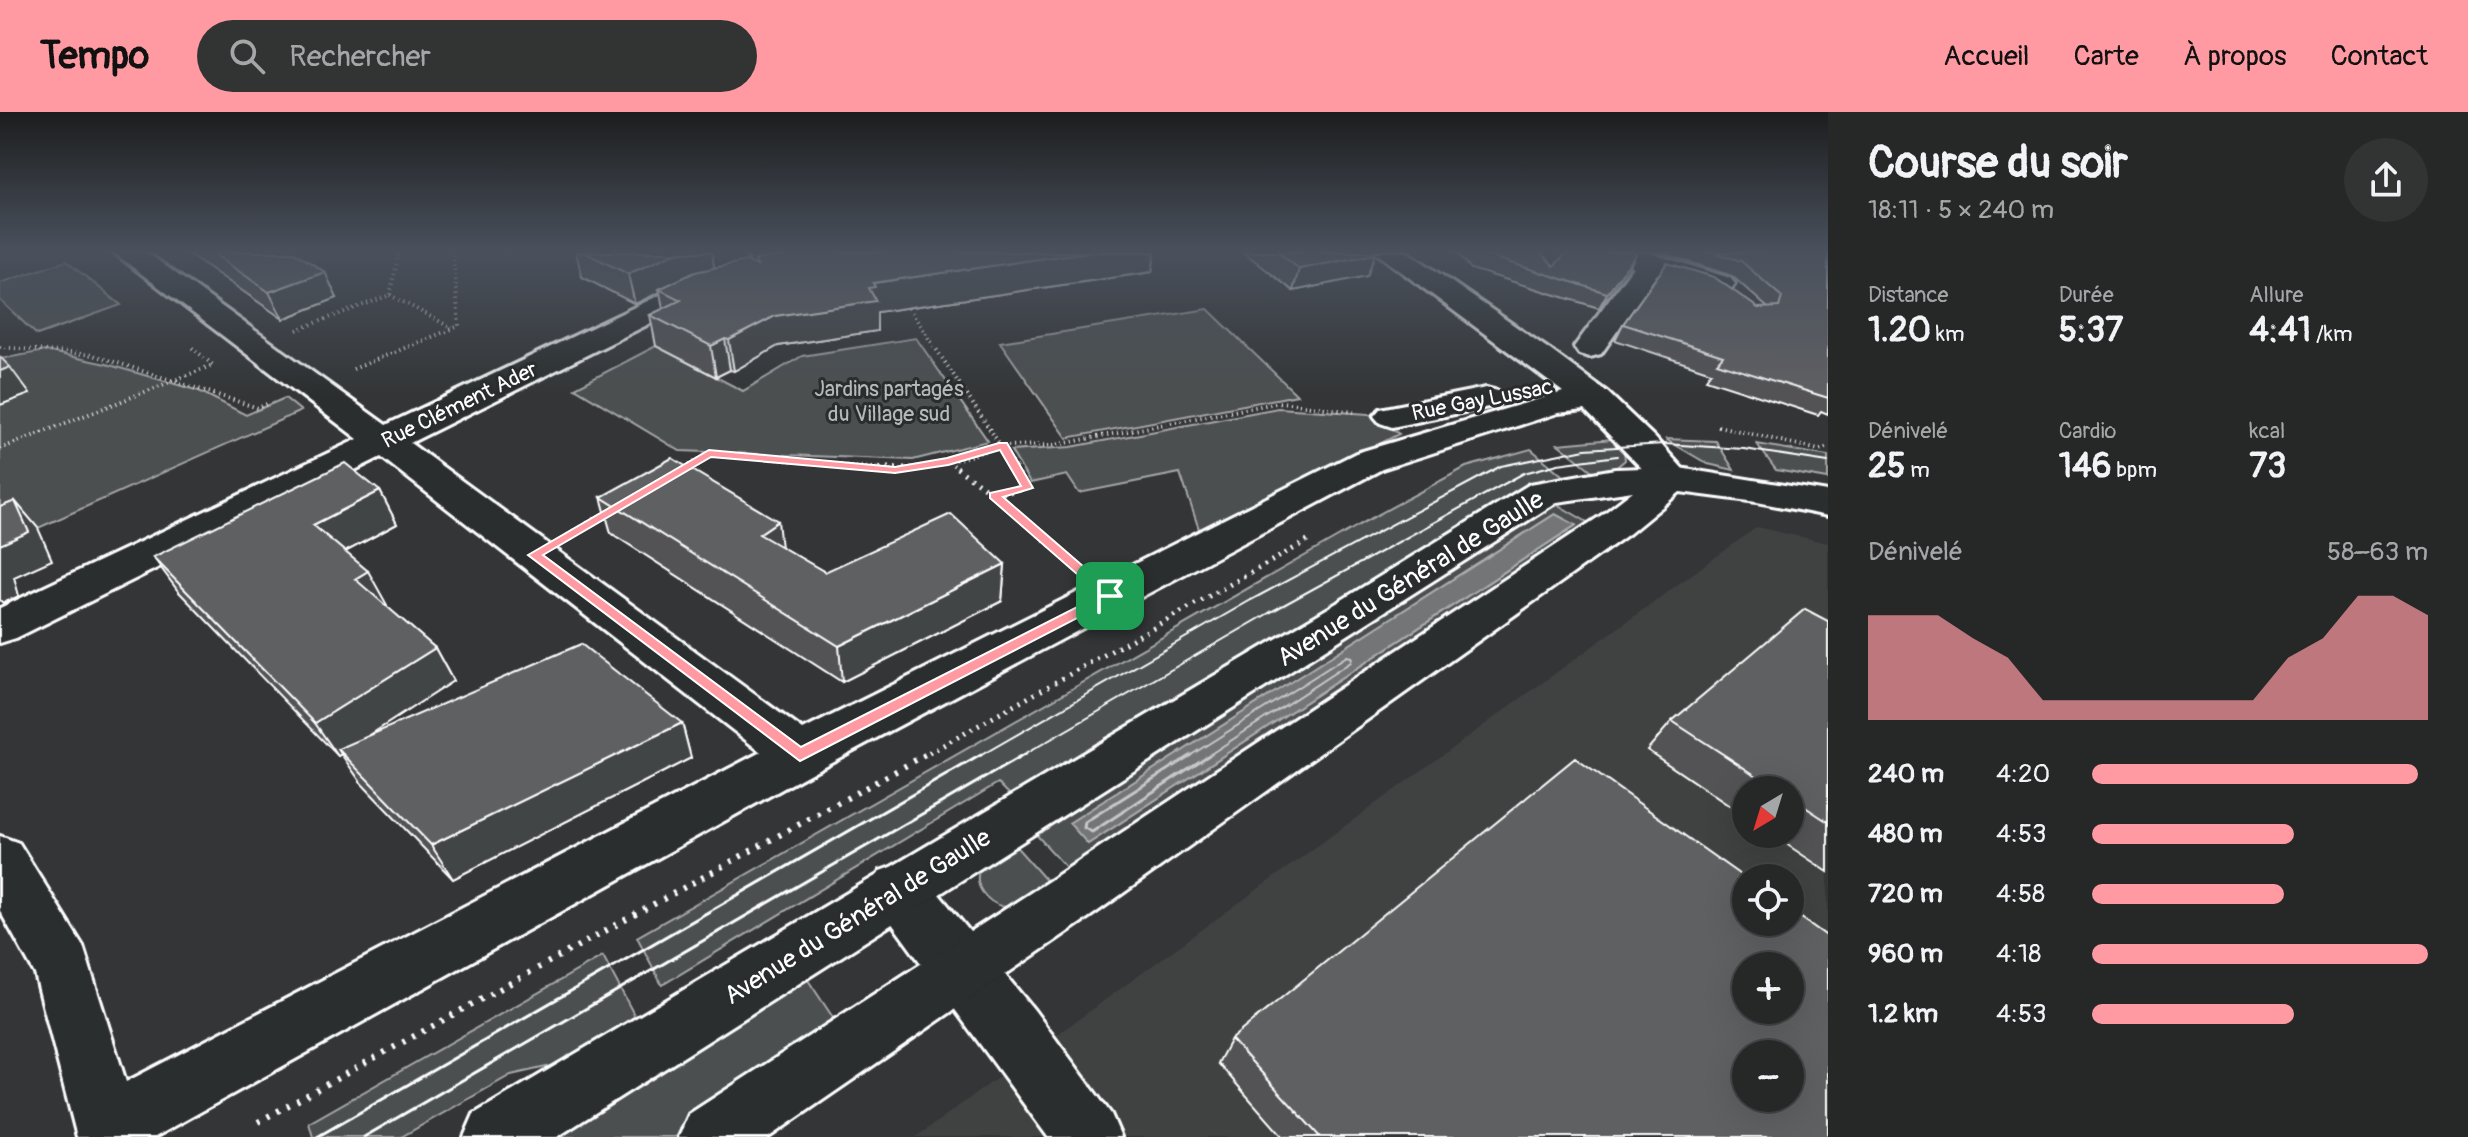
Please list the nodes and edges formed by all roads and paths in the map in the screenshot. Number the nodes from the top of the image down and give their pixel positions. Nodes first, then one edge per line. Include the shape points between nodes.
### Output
1 (192, 300) edge
2 (377, 300) edge
3 (399, 300) edge
4 (674, 300) edge
5 (1456, 300) edge
6 (1624, 300) edge
7 (1738, 300) edge
8 (904, 301) edge
9 (1744, 305) edge
10 (453, 329) dead end
11 (190, 346) dead end
12 (254, 346) junction
13 (1590, 347) dead end
14 (1583, 390) junction
15 (1392, 416) joint
16 (1718, 426) dead end
17 (384, 441) junction
18 (1003, 446) junction
19 (0, 449) edge
20 (1828, 449) edge
21 (948, 462) junction
22 (669, 477) edge
23 (1673, 479) junction
24 (994, 495) junction
25 (1826, 504) edge
26 (615, 508) edge
27 (1314, 538) dead end
28 (534, 555) junction
29 (1110, 596) junction
30 (0, 627) edge
31 (1151, 631) junction
32 (800, 755) junction
33 (0, 860) edge
34 (900, 889) junction
35 (960, 969) junction
36 (258, 1122) dead end
37 (109, 1132) edge
38 (497, 1137) edge
39 (712, 1137) edge
40 (1088, 1137) edge

1 - 12 street
2 - 12 path
3 - 10 path
4 - 17 street, Rue Clément Ader
5 - 14 street
6 - 13 street
7 - 9 street
8 - 18 path
11 - 19 path via 213,365
12 - 17 street
14 - 15 street, Rue Gay Lussac
14 - 23 street
14 - 29 street via 1386,454
15 - 18 path via 1281,402 1055,445
16 - 20 path
17 - 28 street
17 - 30 street, Rue Clément Ader
18 - 21 path
18 - 24 path via 1027,488
21 - 22 path via 895,470 709,453
21 - 24 path
23 - 25 street, Avenue du Général de Gaulle
23 - 34 street, Avenue du Général de Gaulle via 1574,484 1544,493
23 - 35 street via 1616,524
24 - 29 path
26 - 28 path
27 - 31 path
28 - 32 street
29 - 31 path
29 - 32 street
31 - 36 path
32 - 37 street
33 - 37 street via 62,966
34 - 35 street
34 - 38 street, Avenue du Général de Gaulle
35 - 39 street
35 - 40 street

